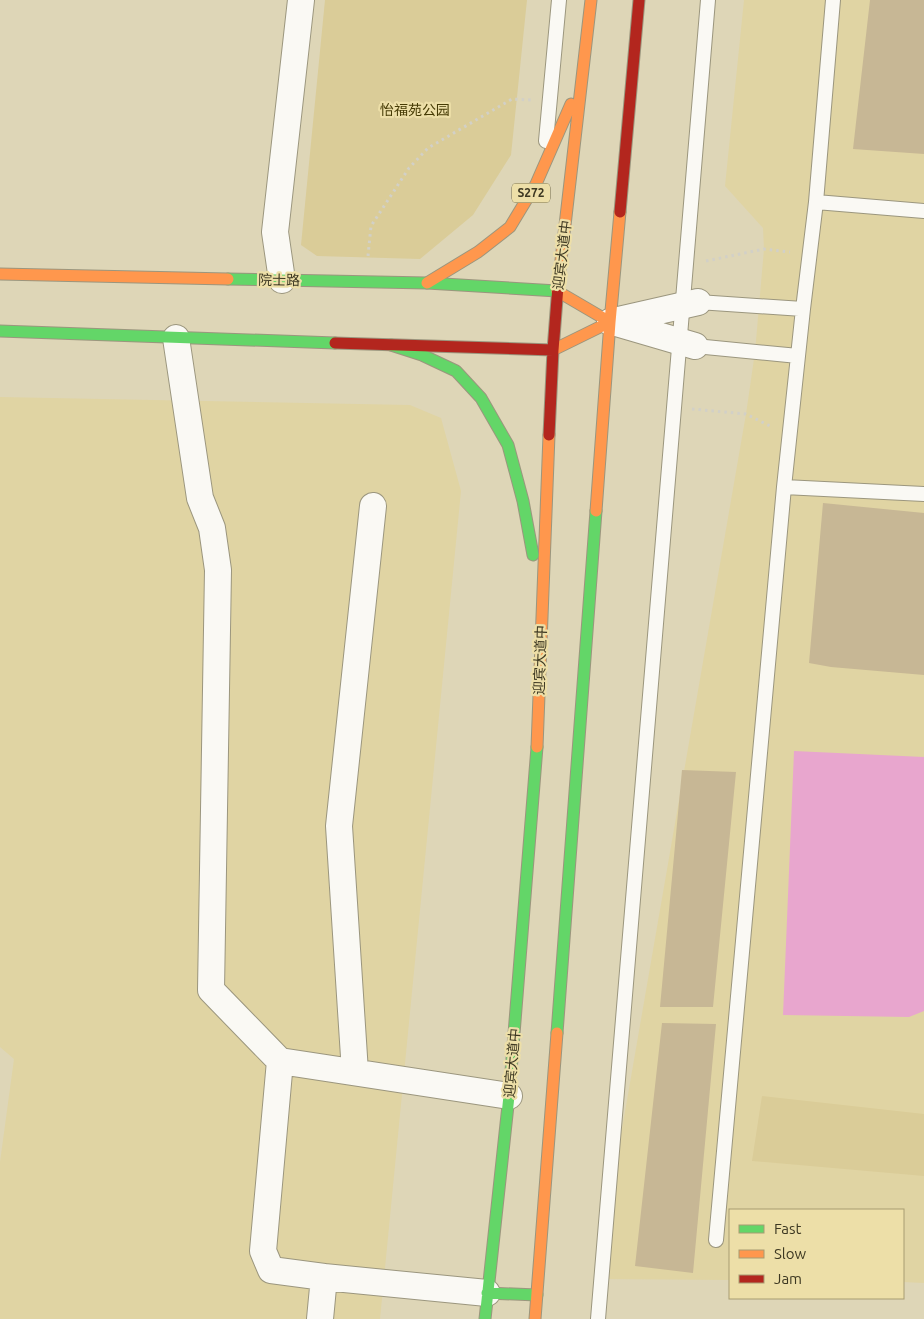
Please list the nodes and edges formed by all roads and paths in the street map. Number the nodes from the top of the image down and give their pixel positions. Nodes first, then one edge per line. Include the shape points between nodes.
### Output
1 (301, 0) edge
2 (559, 0) edge
3 (591, 0) edge
4 (639, 0) edge
5 (708, 0) edge
6 (832, 0) edge
7 (586, 65) junction
8 (550, 101) junction
9 (544, 166) junction
10 (816, 202) junction
11 (924, 211) edge
12 (810, 254) junction
13 (685, 266) junction
14 (0, 274) edge
15 (282, 280) junction
16 (364, 282) junction
17 (427, 283) junction
18 (557, 291) junction
19 (690, 304) junction
20 (803, 309) junction
21 (610, 322) junction
22 (0, 331) edge
23 (176, 338) junction
24 (687, 344) junction
25 (391, 345) junction
26 (553, 350) junction
27 (798, 356) junction
28 (674, 408) junction
29 (790, 436) junction
30 (784, 487) junction
31 (924, 494) edge
32 (373, 506) dead end
33 (543, 594) junction
34 (280, 1061) junction
35 (354, 1072) junction
36 (509, 1096) junction
37 (716, 1240) dead end
38 (324, 1277) junction
39 (487, 1293) junction
40 (537, 1295) junction
41 (320, 1319) edge
42 (485, 1319) edge
43 (535, 1319) edge
44 (598, 1319) edge

1 - 15 street via 275,232
2 - 8 lane
3 - 7 main road, 迎宾大道中
4 - 21 main road
5 - 13 lane
6 - 10 lane
7 - 9 main road, S272
7 - 18 main road, 迎宾大道中
8 - 9 lane
8 - 16 path via 512,99 428,148 410,168 371,226
9 - 17 main road, S272 via 510,227 478,252
10 - 11 lane
10 - 12 lane
12 - 13 path via 764,249
12 - 20 lane
13 - 19 lane
14 - 15 main road, 院士路
15 - 16 main road, 院士路
16 - 17 main road, 院士路
17 - 18 main road, 院士路
18 - 21 main road
18 - 26 main road, 迎宾大道中
19 - 20 lane
19 - 21 street
19 - 24 lane
20 - 27 lane
21 - 24 street
21 - 26 main road
21 - 40 main road
22 - 23 main road
23 - 25 main road
23 - 34 street via 200,498 212,528 218,570 211,990
24 - 27 lane
24 - 28 lane
25 - 26 main road
25 - 33 main road via 456,371 481,398 508,446
26 - 33 main road, 迎宾大道中
27 - 29 lane
28 - 29 path via 746,414
28 - 44 lane
29 - 30 lane
30 - 31 lane
30 - 37 lane
32 - 35 street via 339,826
33 - 36 main road, 迎宾大道中 via 536,760
34 - 35 street
34 - 38 street via 263,1251 271,1270
35 - 36 street
36 - 39 main road, 迎宾大道中
38 - 39 street
38 - 41 street
39 - 40 main road
39 - 42 main road, 迎宾大道中
40 - 43 main road

